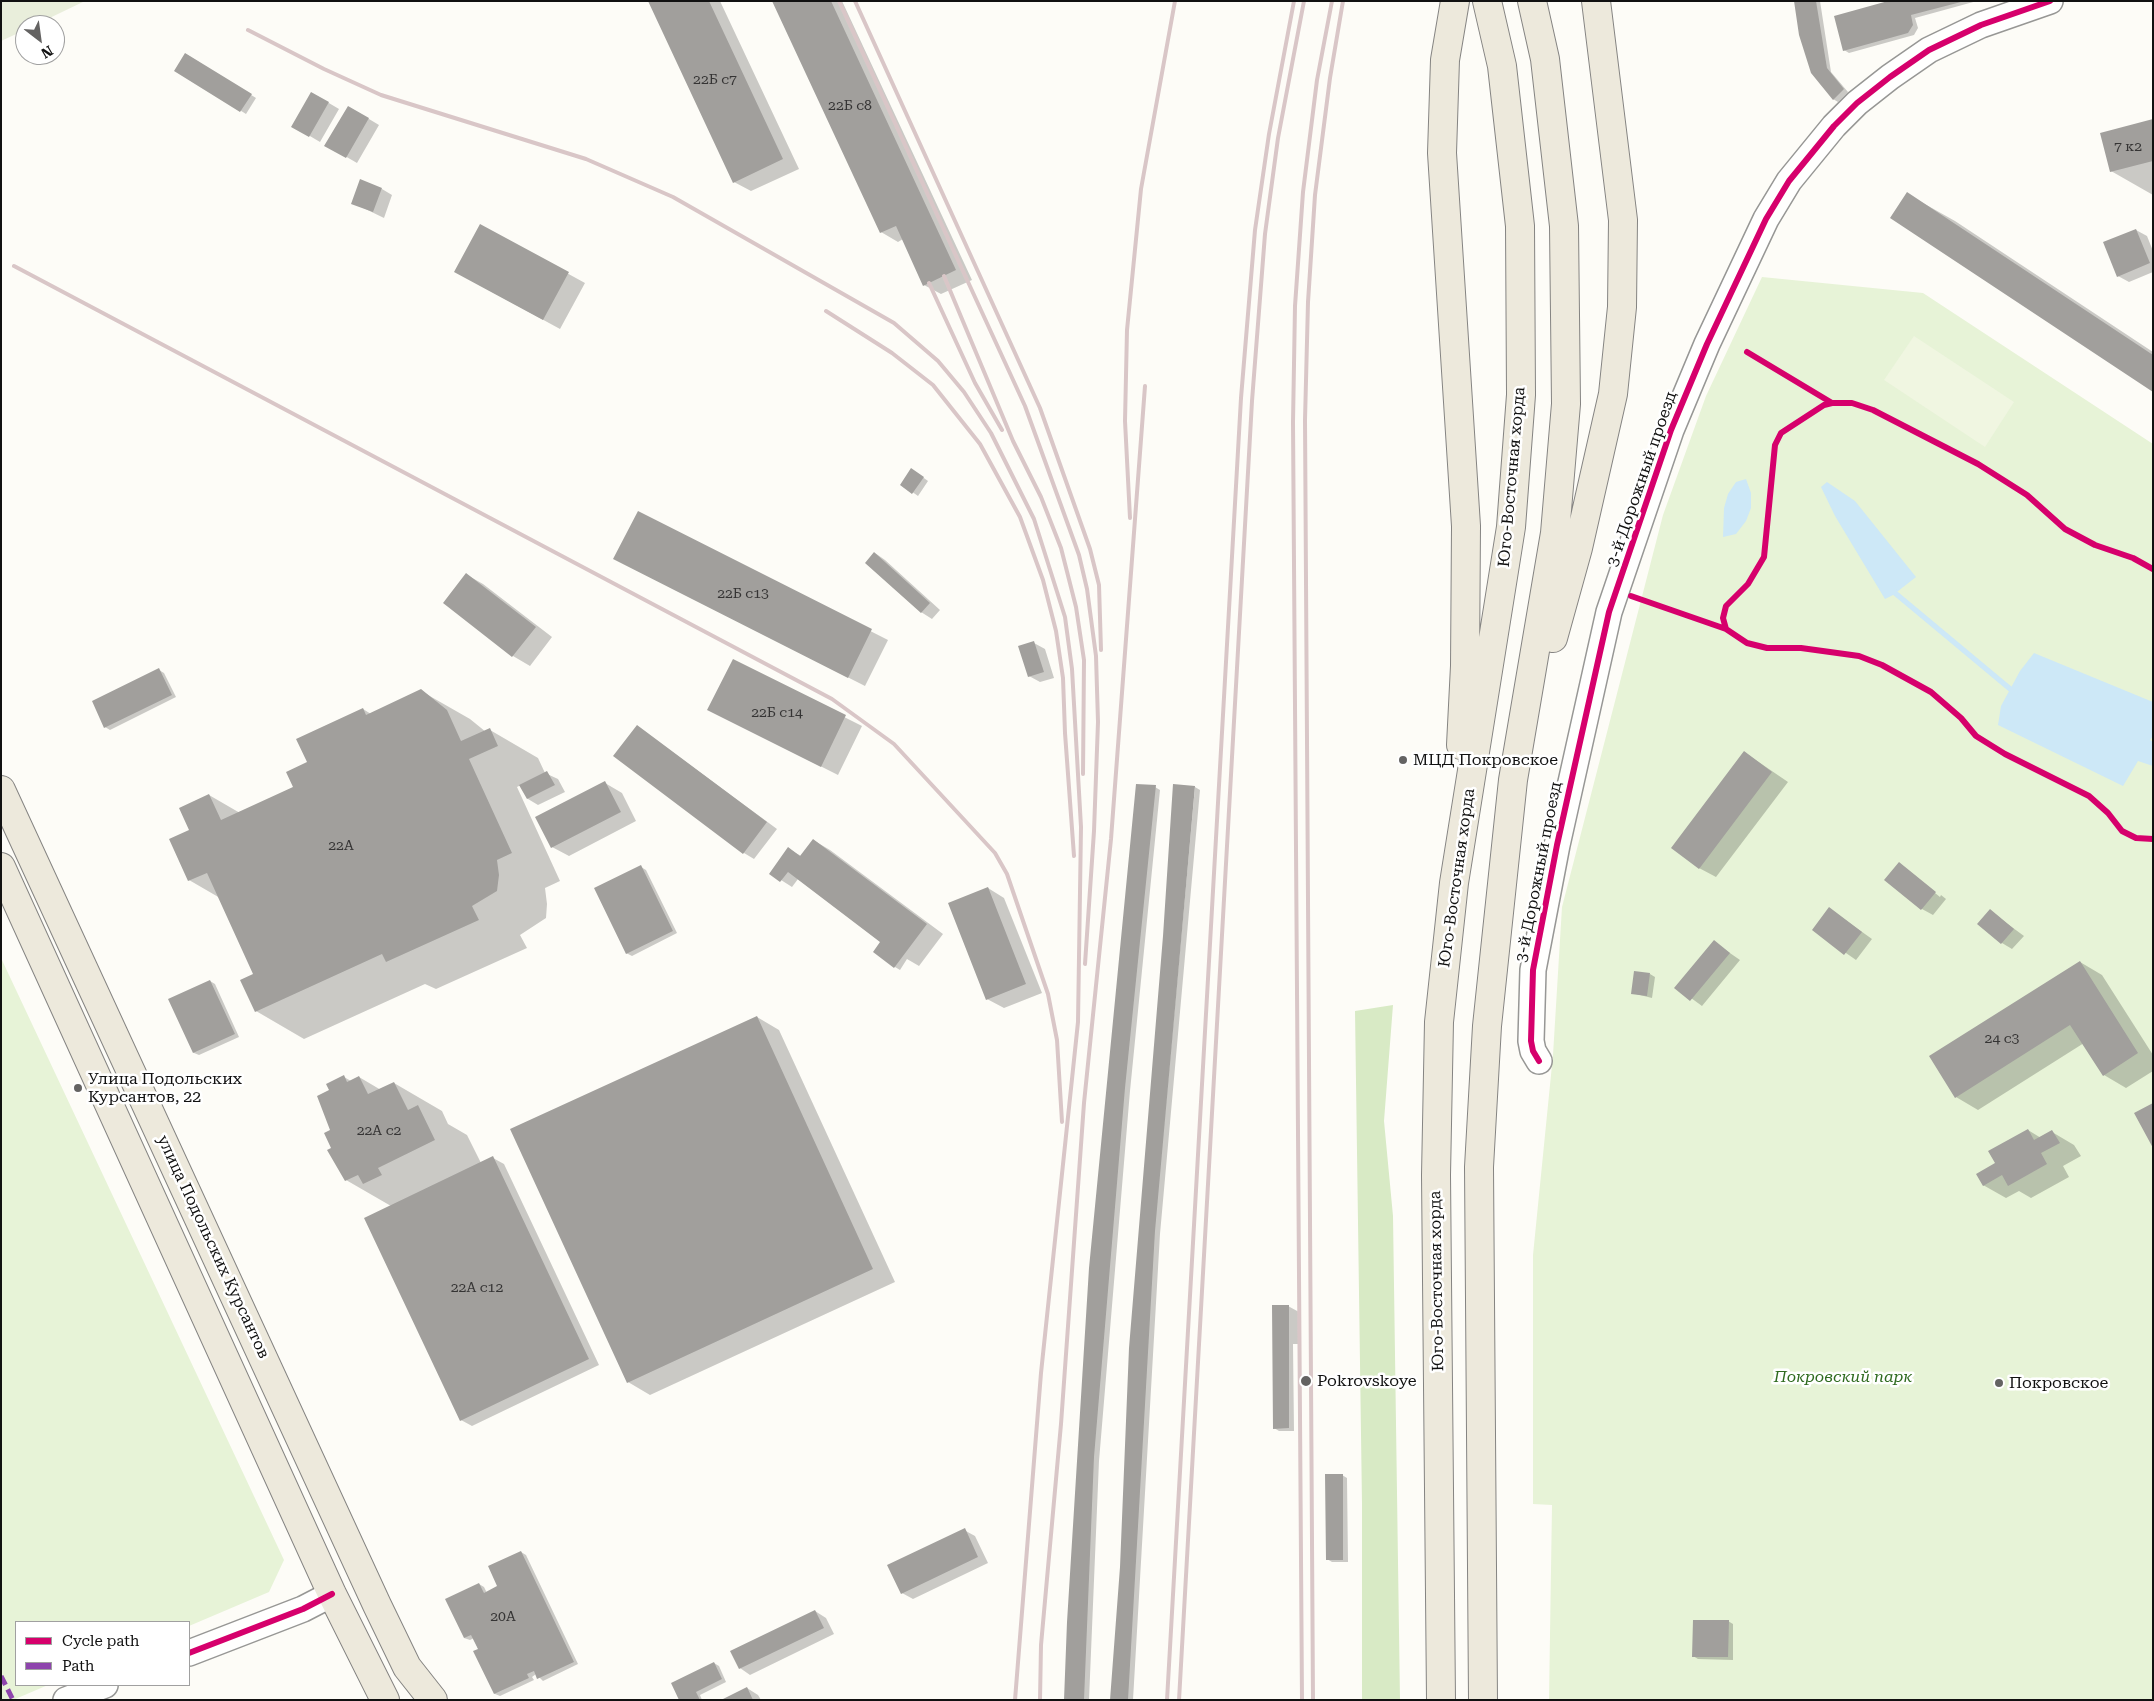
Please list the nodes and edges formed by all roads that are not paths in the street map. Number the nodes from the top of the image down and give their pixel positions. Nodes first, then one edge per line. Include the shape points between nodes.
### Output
1 (1455, 1) edge
2 (1487, 1) edge
3 (1532, 1) edge
4 (1596, 1) edge
5 (2050, 1) edge
6 (1513, 780) junction
7 (1, 790) edge
8 (1, 867) edge
9 (1454, 883) junction
10 (1539, 1061) dead end
11 (332, 1594) junction
12 (1481, 1608) junction
13 (190, 1653) edge
14 (407, 1667) junction
15 (102, 1686) edge
16 (377, 1693) edge
17 (66, 1700) edge
18 (421, 1700) edge
19 (433, 1700) edge
20 (1441, 1700) edge
21 (1483, 1700) edge
22 (1498, 1700) edge

1 - 9 main road via 1445,60 1442,153 1466,526 1465,666
2 - 9 main road, Юго-Восточная хорда via 1502,66 1520,226 1521,395 1510,526
3 - 6 main road via 1545,59 1564,226 1566,404 1556,533
4 - 6 main road via 1623,220 1622,307 1613,394 1578,548
5 - 10 street, 3-й Дорожный проезд via 1981,25 1928,50 1890,77 1834,126 1789,181 1766,219 1671,430 1609,612 1533,970 1531,1041
6 - 12 main road via 1487,1026 1479,1167
7 - 14 main road, улица Подольских Курсантов
8 - 11 main road, улица Подольских Курсантов
9 - 20 main road, Юго-Восточная хорда via 1439,1022 1436,1175
11 - 13 street via 303,1609
11 - 16 main road, улица Подольских Курсантов
12 - 21 main road
12 - 22 main road
14 - 18 street
14 - 19 main road, улица Подольских Курсантов
15 - 17 street

